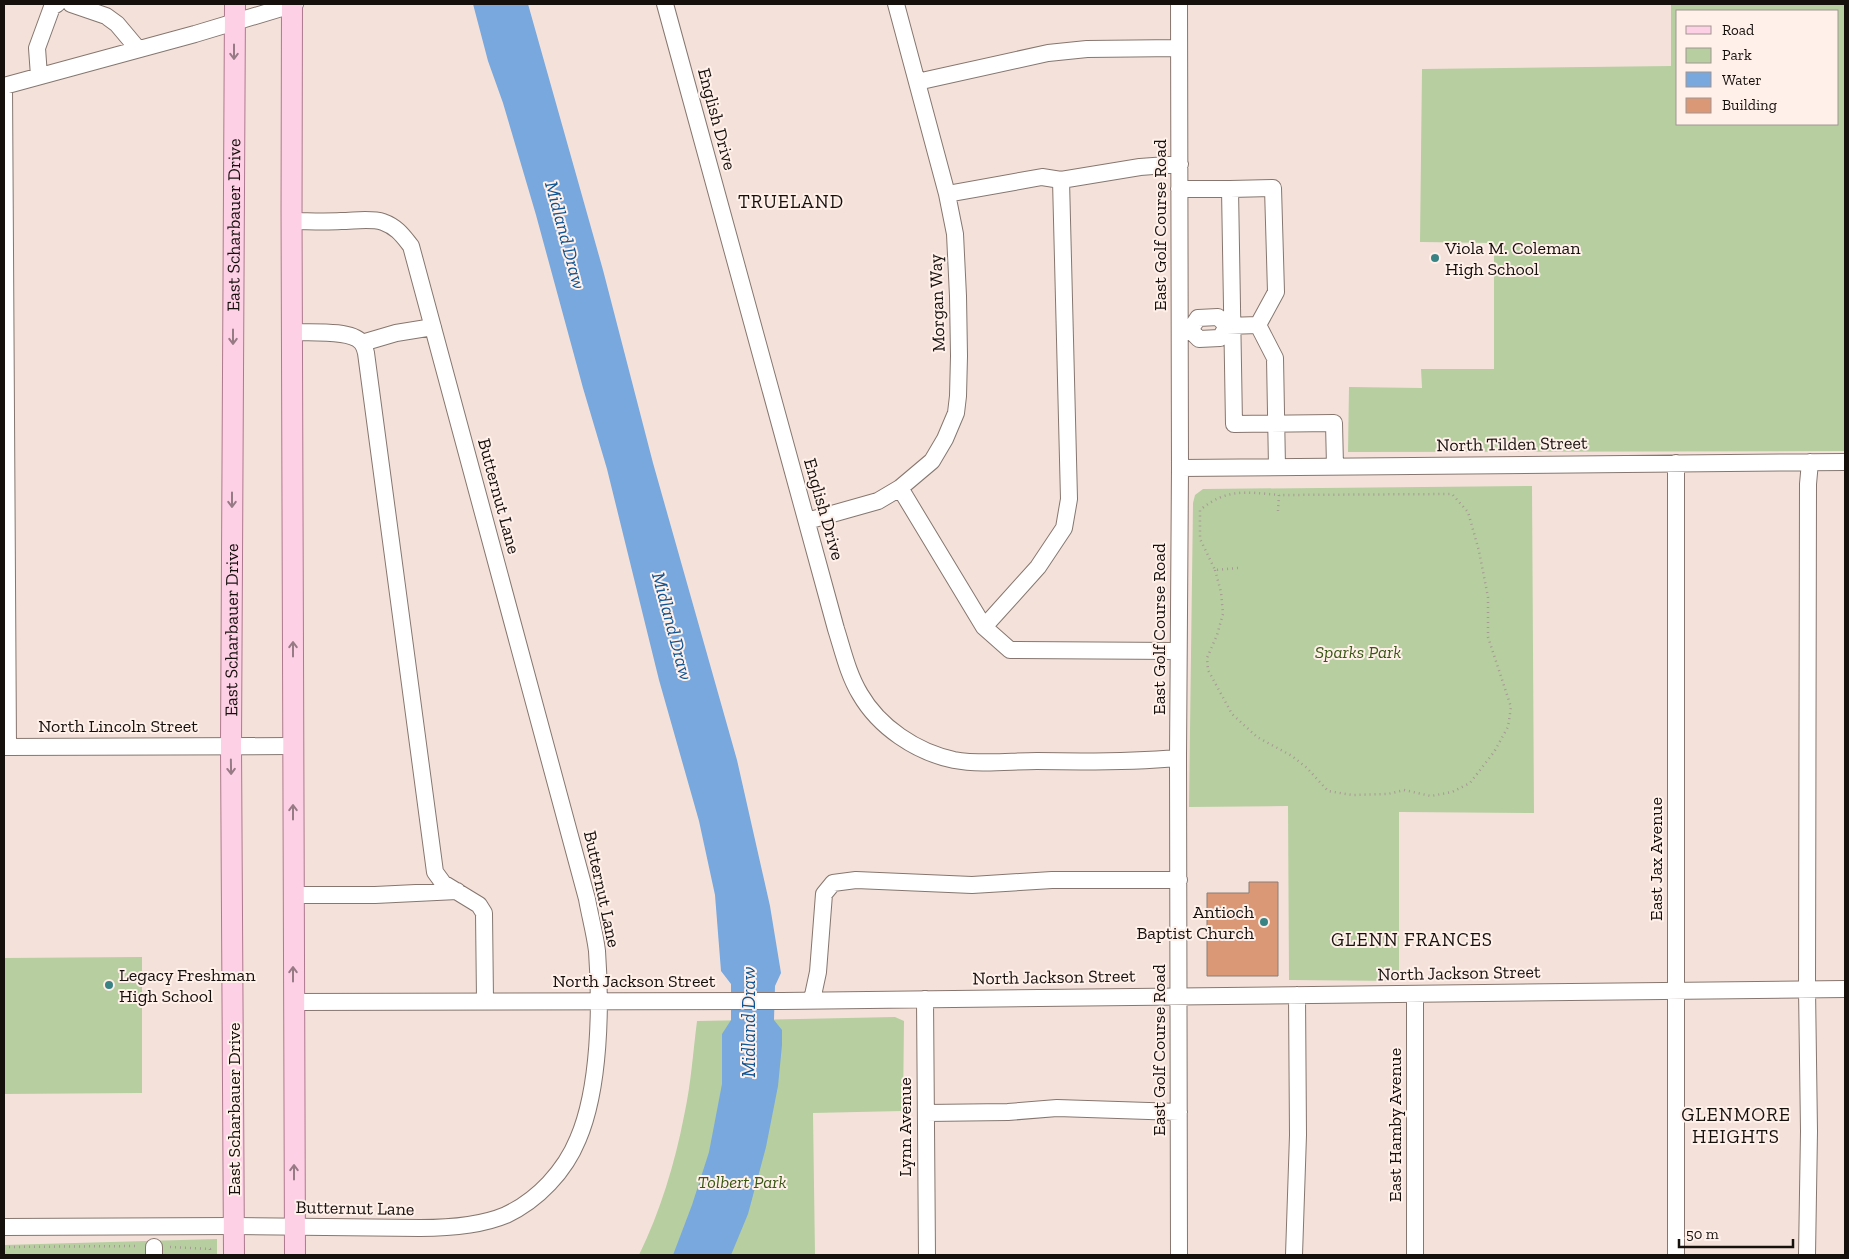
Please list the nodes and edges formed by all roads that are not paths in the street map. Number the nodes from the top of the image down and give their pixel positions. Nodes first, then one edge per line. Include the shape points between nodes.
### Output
1 (57, 4) edge
2 (71, 4) edge
3 (293, 4) edge
4 (665, 4) edge
5 (896, 4) edge
6 (1179, 4) edge
7 (235, 13) edge
8 (1180, 48) junction
9 (138, 49) junction
10 (39, 76) junction
11 (917, 82) junction
12 (4, 86) edge
13 (1180, 164) junction
14 (1061, 180) junction
15 (1180, 189) junction
16 (1230, 189) junction
17 (947, 194) junction
18 (290, 221) junction
19 (1258, 325) junction
20 (1230, 326) junction
21 (433, 327) junction
22 (1185, 330) junction
23 (291, 332) junction
24 (362, 343) junction
25 (1275, 424) junction
26 (1810, 462) junction
27 (1845, 462) edge
28 (1676, 463) junction
29 (1335, 466) junction
30 (1277, 467) junction
31 (1180, 468) junction
32 (900, 488) junction
33 (807, 521) junction
34 (984, 627) junction
35 (1178, 650) junction
36 (231, 745) junction
37 (292, 746) junction
38 (6, 747) edge
39 (1178, 758) junction
40 (1179, 880) junction
41 (457, 891) junction
42 (293, 896) junction
43 (1807, 989) junction
44 (1845, 989) edge
45 (1676, 991) junction
46 (1415, 994) junction
47 (1297, 995) junction
48 (1179, 996) junction
49 (925, 999) junction
50 (485, 1000) junction
51 (598, 1000) junction
52 (812, 1000) junction
53 (293, 1002) junction
54 (1179, 1112) junction
55 (926, 1113) junction
56 (234, 1226) junction
57 (4, 1227) edge
58 (295, 1227) junction
59 (234, 1255) edge
60 (295, 1255) edge
61 (927, 1255) edge
62 (1179, 1255) edge
63 (1294, 1255) edge
64 (1415, 1255) edge
65 (1676, 1255) edge
66 (1807, 1255) edge

1 - 10 street via 52,7 37,48
2 - 9 street via 106,16
3 - 7 street
3 - 18 main road
4 - 33 street, English Drive
5 - 11 street, Morgan Way
6 - 8 street, East Golf Course Road
7 - 9 street
7 -> 36 main road, East Scharbauer Drive
8 - 11 street via 1087,49 1048,53
8 - 13 street, East Golf Course Road
9 - 10 street
10 - 12 street
11 - 17 street, Morgan Way
12 - 38 street
13 - 14 street
13 - 15 street, East Golf Course Road
14 - 17 street via 1042,177
14 - 34 street via 1068,509 1064,528 1038,566
15 - 16 street
15 - 22 street, East Golf Course Road
16 - 19 street via 1273,188 1276,292
16 - 20 street
17 - 32 street, Morgan Way via 956,248 959,341 956,413 932,461
18 - 21 street, Butternut Lane via 364,220 384,222 400,232 411,246
18 - 23 main road
19 - 20 street
19 - 25 street via 1275,358
20 - 22 street via 1218,317 1198,318
20 - 25 street via 1234,424
21 - 24 street
21 - 51 street, Butternut Lane via 587,899 597,950
22 - 31 street, East Golf Course Road
23 - 24 street via 344,334 354,336
37 -> 23 main road
24 - 41 street via 366,353 435,872 443,883
25 - 29 street via 1334,423
25 - 30 street
26 - 27 street, North Tilden Street
26 - 28 street, North Tilden Street
26 - 43 street
28 - 29 street, North Tilden Street
28 - 45 street, East Jax Avenue
29 - 30 street, North Tilden Street
30 - 31 street, North Tilden Street
31 - 35 street, East Golf Course Road
32 - 33 street, Morgan Way via 878,501
32 - 34 street
33 - 39 street, English Drive via 840,643 854,682 874,713 905,740 943,757 965,761 1143,761
34 - 35 street via 1010,650
35 - 39 street, East Golf Course Road
36 - 37 street, North Lincoln Street
36 - 38 street, North Lincoln Street
36 -> 56 main road, East Scharbauer Drive
42 -> 37 main road
39 - 40 street, East Golf Course Road
40 - 48 street, East Golf Course Road
40 - 52 street via 1052,880 972,885 856,880 833,883 824,894 818,972
41 - 42 street
41 - 50 street via 479,905 484,913
53 -> 42 main road
43 - 44 street, North Jackson Street
43 - 45 street, North Jackson Street
43 - 66 street
45 - 46 street, North Jackson Street
45 - 65 street, East Jax Avenue
46 - 47 street, North Jackson Street
46 - 64 street, East Hamby Avenue
47 - 48 street, North Jackson Street
47 - 63 street via 1298,1135
48 - 49 street, North Jackson Street
48 - 54 street, East Golf Course Road
49 - 52 street, North Jackson Street
49 - 55 street, Lynn Avenue
50 - 51 street, North Jackson Street
50 - 53 street, North Jackson Street
51 - 52 street, North Jackson Street
51 - 58 street, Butternut Lane via 597,1048 586,1119 564,1166 534,1197 494,1219 449,1228
58 -> 53 main road
54 - 55 street via 1057,1108
54 - 62 street, East Golf Course Road
55 - 61 street, Lynn Avenue
56 - 57 street, Butternut Lane
56 - 58 street, Butternut Lane
56 - 59 main road, East Scharbauer Drive
58 - 60 main road

